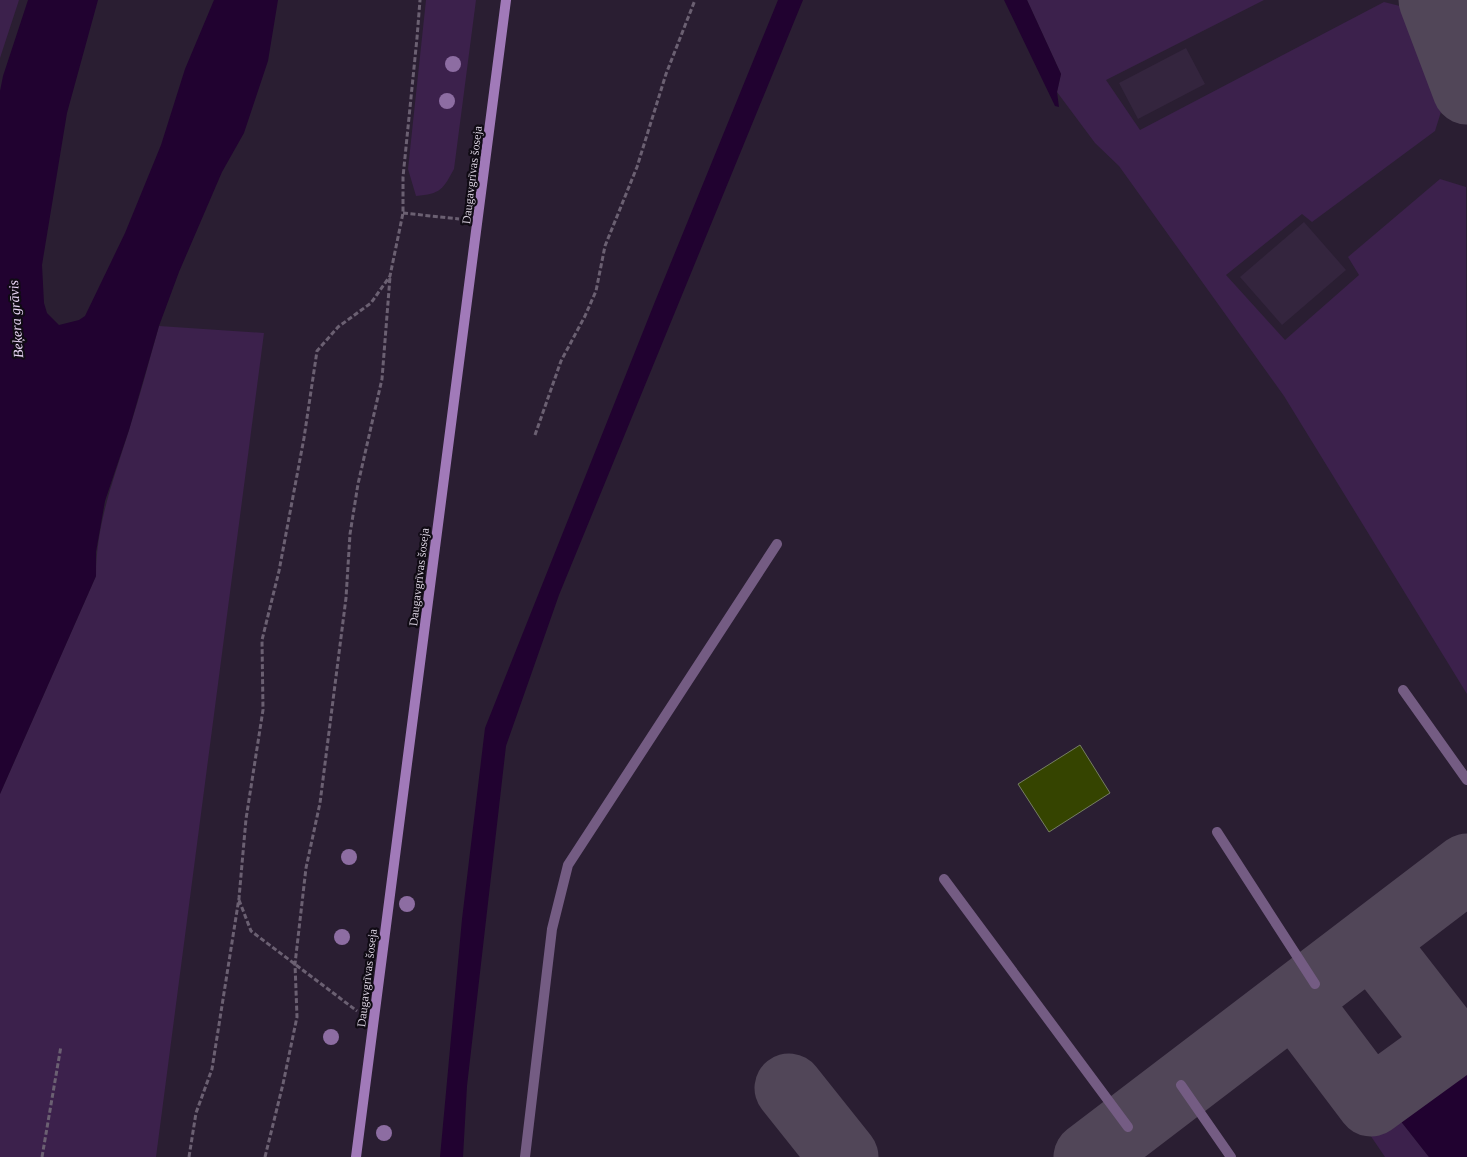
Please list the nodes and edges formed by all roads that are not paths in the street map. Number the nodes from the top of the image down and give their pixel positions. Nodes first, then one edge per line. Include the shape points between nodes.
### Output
1 (506, 0) edge
2 (777, 544) dead end
3 (1403, 690) dead end
4 (1467, 780) edge
5 (1217, 832) dead end
6 (944, 879) dead end
7 (1315, 984) dead end
8 (1181, 1086) dead end
9 (1128, 1126) dead end
10 (356, 1157) edge
11 (525, 1157) edge
12 (1232, 1157) edge

1 - 10 main road, Daugavgrīvas šoseja
2 - 11 lane via 568,865 552,929
3 - 4 lane
5 - 7 lane
6 - 9 lane
8 - 12 lane

